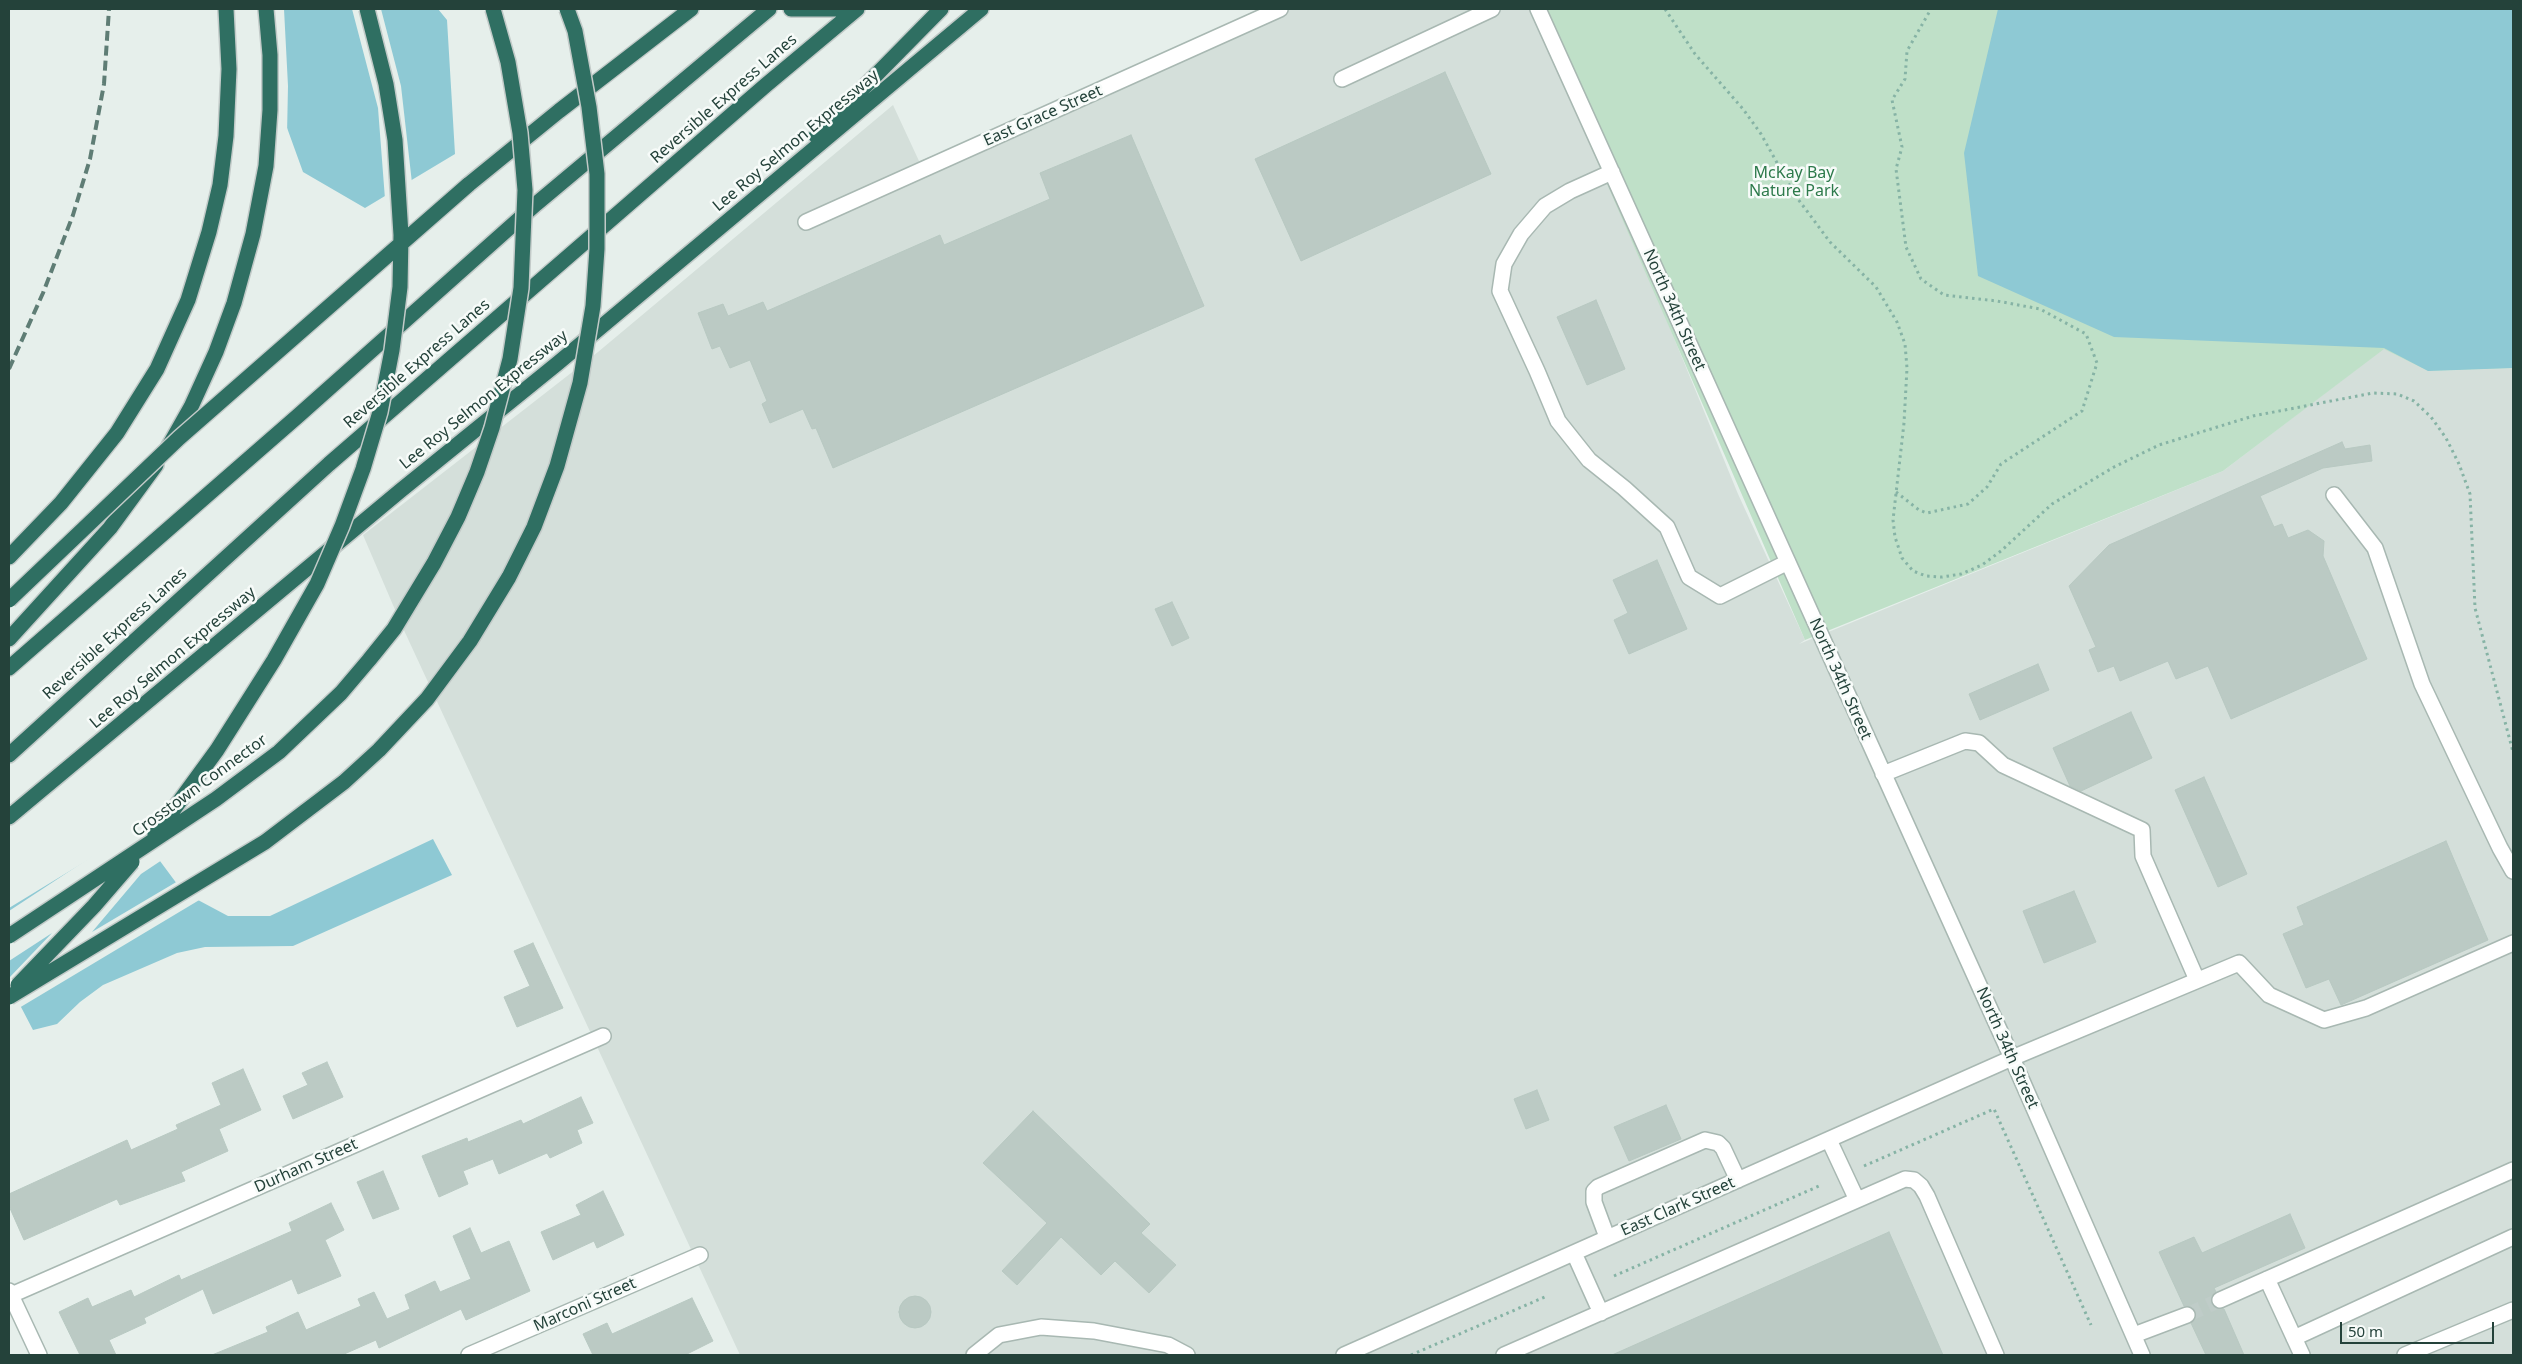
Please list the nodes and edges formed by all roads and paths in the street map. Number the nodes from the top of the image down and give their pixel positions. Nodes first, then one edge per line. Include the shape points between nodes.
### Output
1 (226, 9) edge
2 (266, 9) edge
3 (367, 9) edge
4 (493, 9) edge
5 (567, 9) edge
6 (692, 9) edge
7 (769, 9) edge
8 (791, 9) edge
9 (842, 9) edge
10 (857, 9) edge
11 (941, 9) edge
12 (982, 9) edge
13 (1280, 9) edge
14 (1492, 9) edge
15 (1538, 9) edge
16 (1664, 9) edge
17 (1932, 9) edge
18 (1342, 79) dead end
19 (1612, 172) junction
20 (776, 179) junction
21 (806, 222) dead end
22 (1896, 492) junction
23 (2334, 495) dead end
24 (9, 557) edge
25 (1788, 562) junction
26 (9, 600) edge
27 (9, 639) edge
28 (9, 668) edge
29 (2513, 752) edge
30 (9, 755) edge
31 (1883, 774) junction
32 (9, 817) edge
33 (2513, 870) edge
34 (9, 936) edge
35 (2513, 943) edge
36 (2197, 980) junction
37 (9, 996) edge
38 (603, 1036) dead end
39 (2012, 1058) junction
40 (1829, 1140) junction
41 (1864, 1166) dead end
42 (2513, 1170) edge
43 (1738, 1180) junction
44 (1819, 1186) dead end
45 (1856, 1200) junction
46 (2513, 1237) edge
47 (1608, 1238) junction
48 (1574, 1253) junction
49 (700, 1255) dead end
50 (1614, 1276) dead end
51 (2267, 1279) junction
52 (9, 1294) edge
53 (1547, 1296) dead end
54 (2220, 1300) tunnel mouth
55 (2513, 1310) edge
56 (1601, 1313) junction
57 (2187, 1315) tunnel mouth
58 (2091, 1325) dead end
59 (2134, 1335) junction
60 (2294, 1338) junction
61 (2136, 1354) edge
62 (39, 1355) edge
63 (469, 1355) edge
64 (974, 1355) edge
65 (1187, 1355) edge
66 (1344, 1355) edge
67 (1411, 1355) edge
68 (1504, 1355) edge
69 (1996, 1355) edge
70 (2302, 1355) edge
71 (2405, 1355) edge

1 - 24 highway via 229,69 220,184 188,300 157,369 117,433 61,503
2 - 27 highway via 270,55 266,166 253,234 234,303 191,407 165,452 110,528
3 - 37 highway, bridge via 386,84 395,140 401,235 400,287 392,350 380,412 363,469 317,584 217,750 166,822 94,906
4 - 34 highway, Crosstown Connector, bridge via 508,62 520,133 525,190 521,288 510,359 492,428 458,517 434,563 394,629 369,660 341,693 279,752 208,805
5 - 37 highway, bridge via 575,31 589,107 597,174 593,306 580,383 562,450 534,527 509,577 470,641 426,699 344,782 266,842
6 - 26 highway, bridge via 468,185 179,438
7 - 28 highway via 536,204
8 - 9 highway
10 - 30 highway, Reversible Express Lanes, bridge via 329,464
11 - 20 highway
12 - 20 highway, Lee Roy Selmon Expressway
13 - 21 street, East Grace Street
14 - 18 street
15 - 19 street, North 34th Street
16 - 22 path via 1695,54 1761,134 1795,195 1830,242 1876,287 1897,322 1905,344 1907,368
17 - 22 path via 1908,51 1905,79 1892,100 1902,147 1896,169 1906,248 1921,279 1944,295 2040,310 2086,334 2097,363 2082,411 2001,464 1986,487 1968,504 1927,513
19 - 25 street, North 34th Street
19 - 25 street via 1545,206 1522,234 1504,264 1500,291 1558,421 1589,460 1667,527 1689,577 1720,596
20 - 32 highway, Lee Roy Selmon Expressway, bridge
22 - 29 path via 1895,537 1902,558 1913,571 1926,576 1961,574 1982,565 2001,551 2052,504 2159,445 2253,416 2336,399 2373,393 2397,394 2414,401 2446,438 2470,494 2475,608
23 - 33 street via 2375,548 2422,684
25 - 31 street, North 34th Street
31 - 36 street via 1965,741 1979,743 2003,765 2142,830 2142,856
31 - 39 street, North 34th Street
35 - 36 street, East Clark Street via 2366,1008 2324,1020 2269,995 2239,962
36 - 39 street, East Clark Street
38 - 52 street, Durham Street
39 - 40 street, East Clark Street
39 - 59 street, North 34th Street
40 - 43 street, East Clark Street
40 - 45 street
41 - 58 path via 1994,1109
42 - 51 street
43 - 47 street, East Clark Street
43 - 47 street via 1723,1148 1718,1143 1705,1140 1598,1187 1594,1191 1594,1202
44 - 50 path
45 - 56 street
45 - 69 street via 1905,1179 1914,1180 1921,1186
46 - 60 street
47 - 48 street, East Clark Street
48 - 56 street
48 - 66 street, East Clark Street
49 - 63 street, Marconi Street
51 - 54 street
51 - 60 street
52 - 62 street
53 - 67 path
55 - 71 street
56 - 68 street
57 - 59 street
59 - 61 street, North 34th Street
60 - 70 street
64 - 65 street via 999,1334 1041,1327 1094,1331 1168,1344

